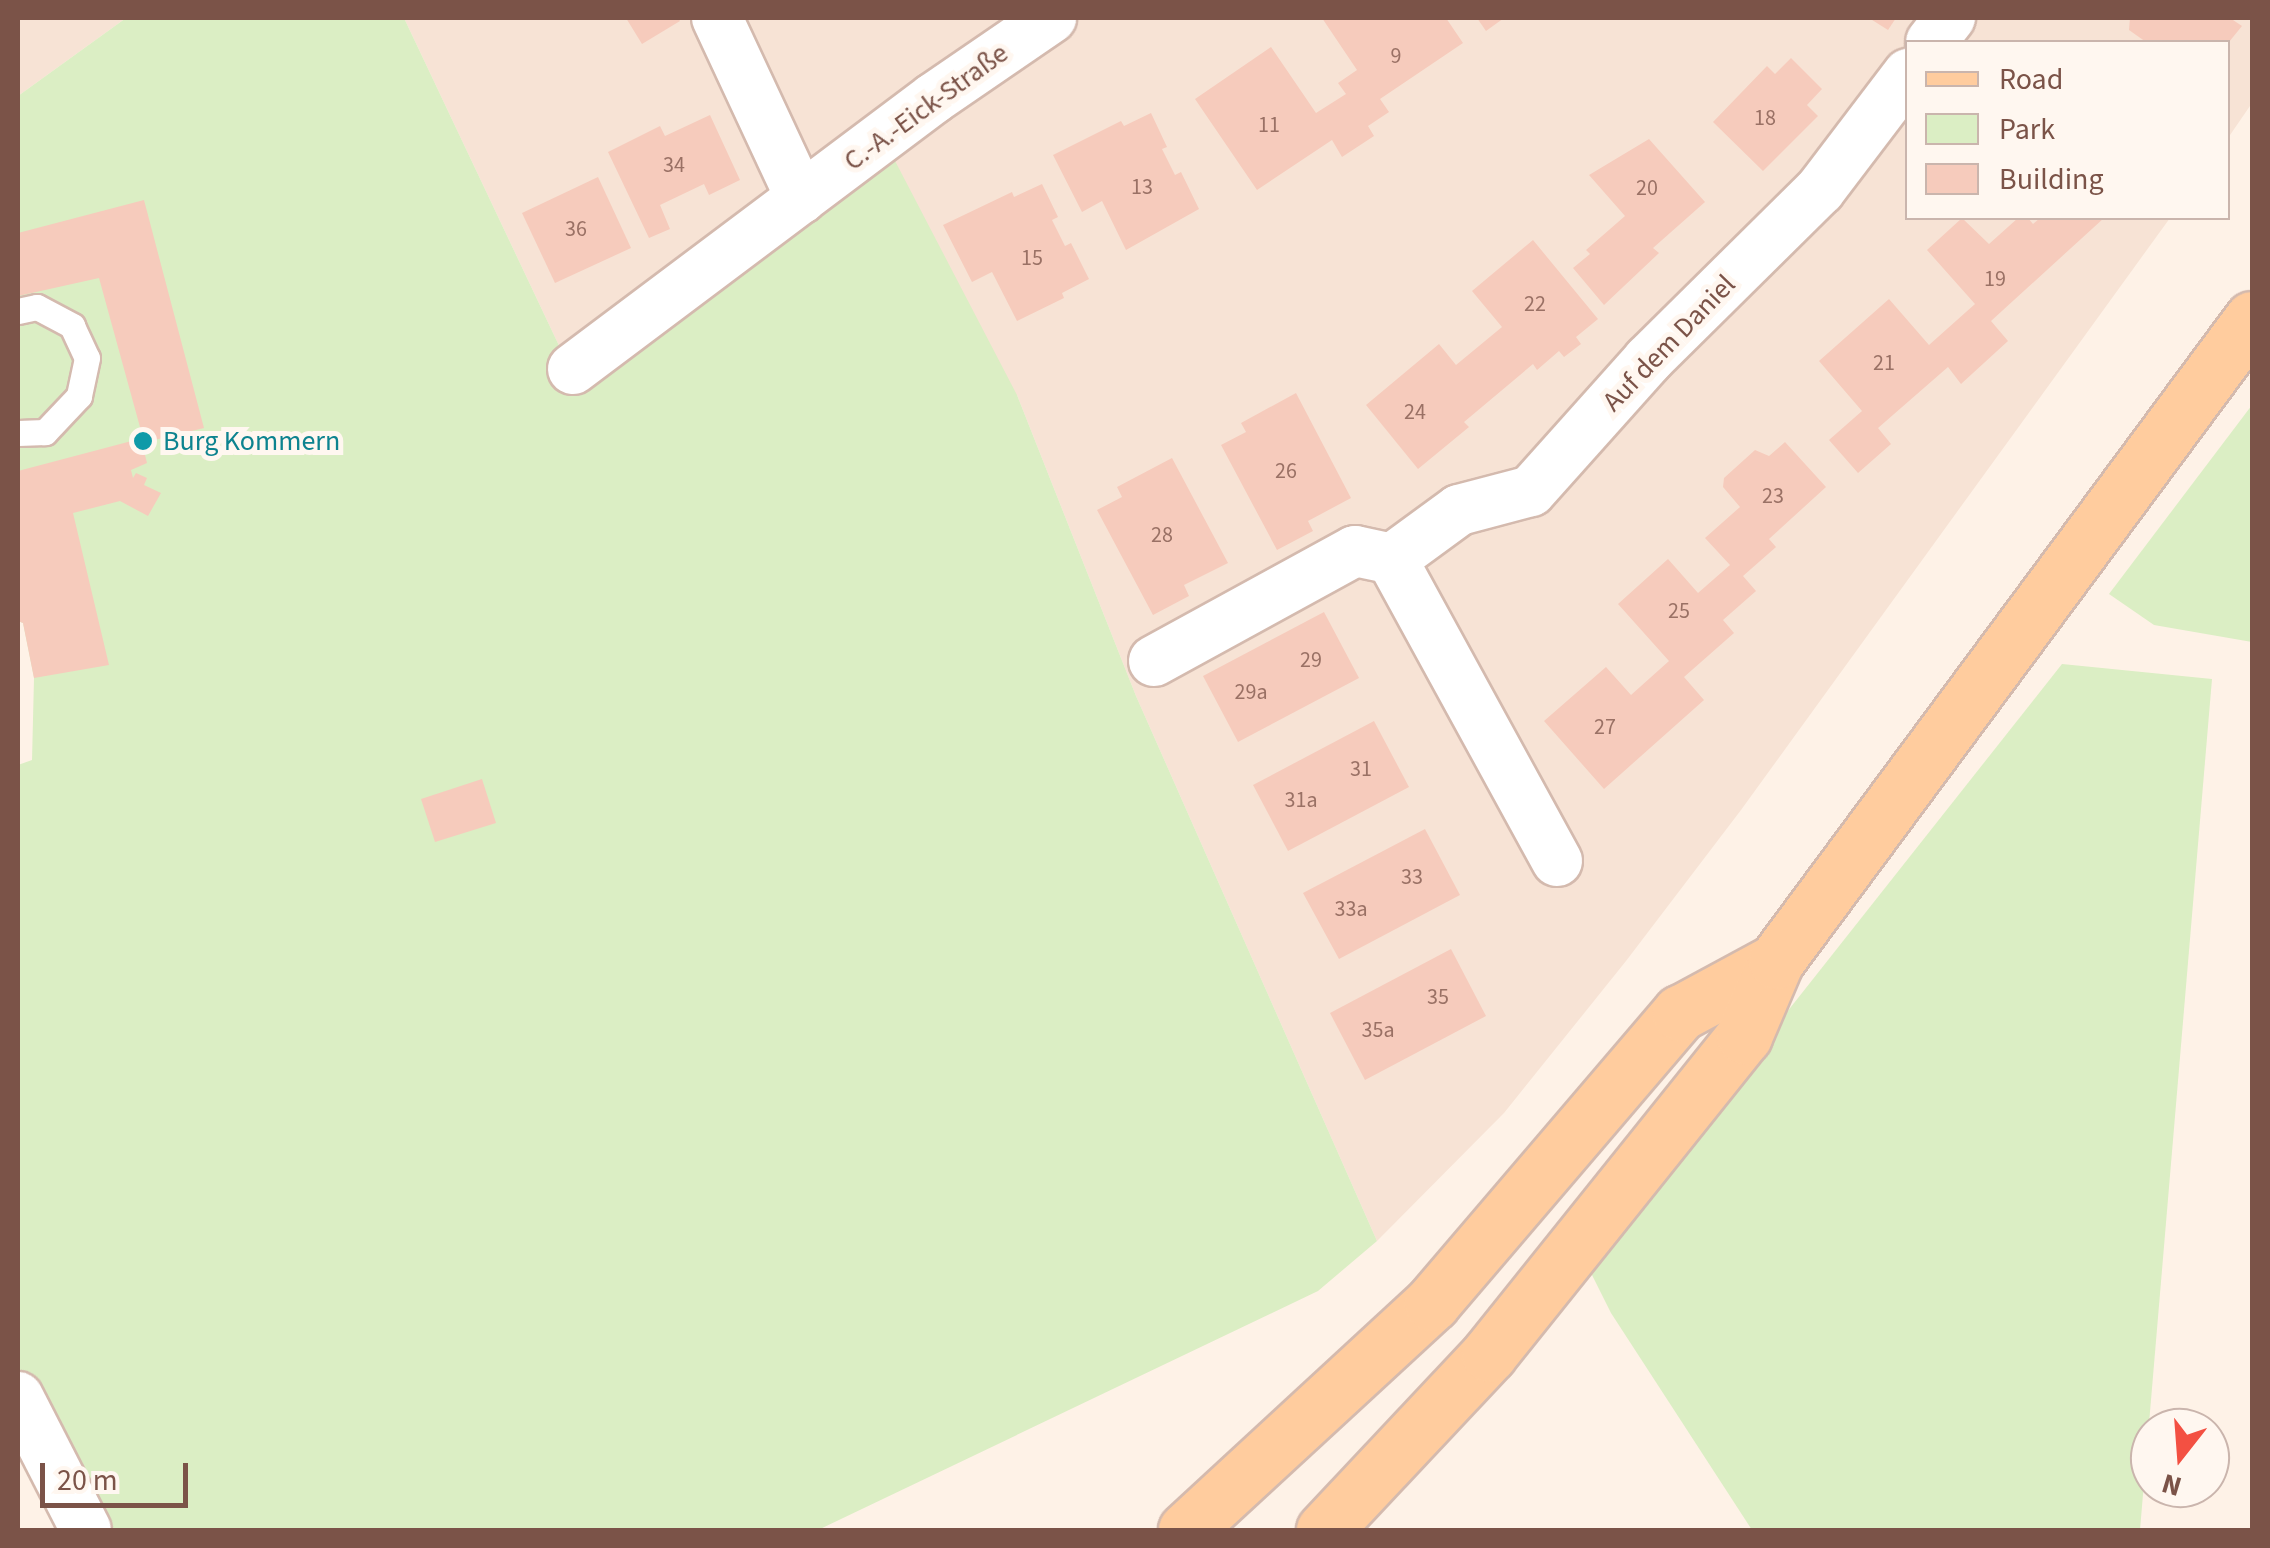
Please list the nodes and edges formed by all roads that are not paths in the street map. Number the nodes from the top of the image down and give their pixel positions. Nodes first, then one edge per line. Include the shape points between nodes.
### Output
1 (717, 18) edge
2 (1052, 18) edge
3 (1950, 18) edge
4 (1934, 40) edge
5 (1905, 78) edge
6 (801, 198) junction
7 (18, 311) edge
8 (2252, 319) edge
9 (573, 369) dead end
10 (18, 433) edge
11 (1392, 559) junction
12 (1154, 661) dead end
13 (1557, 861) dead end
14 (1776, 961) junction
15 (18, 1397) edge
16 (86, 1530) edge
17 (1186, 1530) edge
18 (1324, 1530) edge

1 - 6 street
2 - 6 street, C.-A.-Eick-Straße
3 - 4 street
5 - 11 street, Auf dem Daniel via 1820,190 1648,360 1532,491 1459,510
6 - 9 street, C.-A.-Eick-Straße
7 - 10 lane via 37,307 72,326 87,358 79,396 45,432
8 - 14 main road
11 - 12 street via 1356,551
11 - 13 street
14 - 17 main road via 1680,1013 1432,1303
14 - 18 main road via 1744,1036 1489,1354
15 - 16 street

